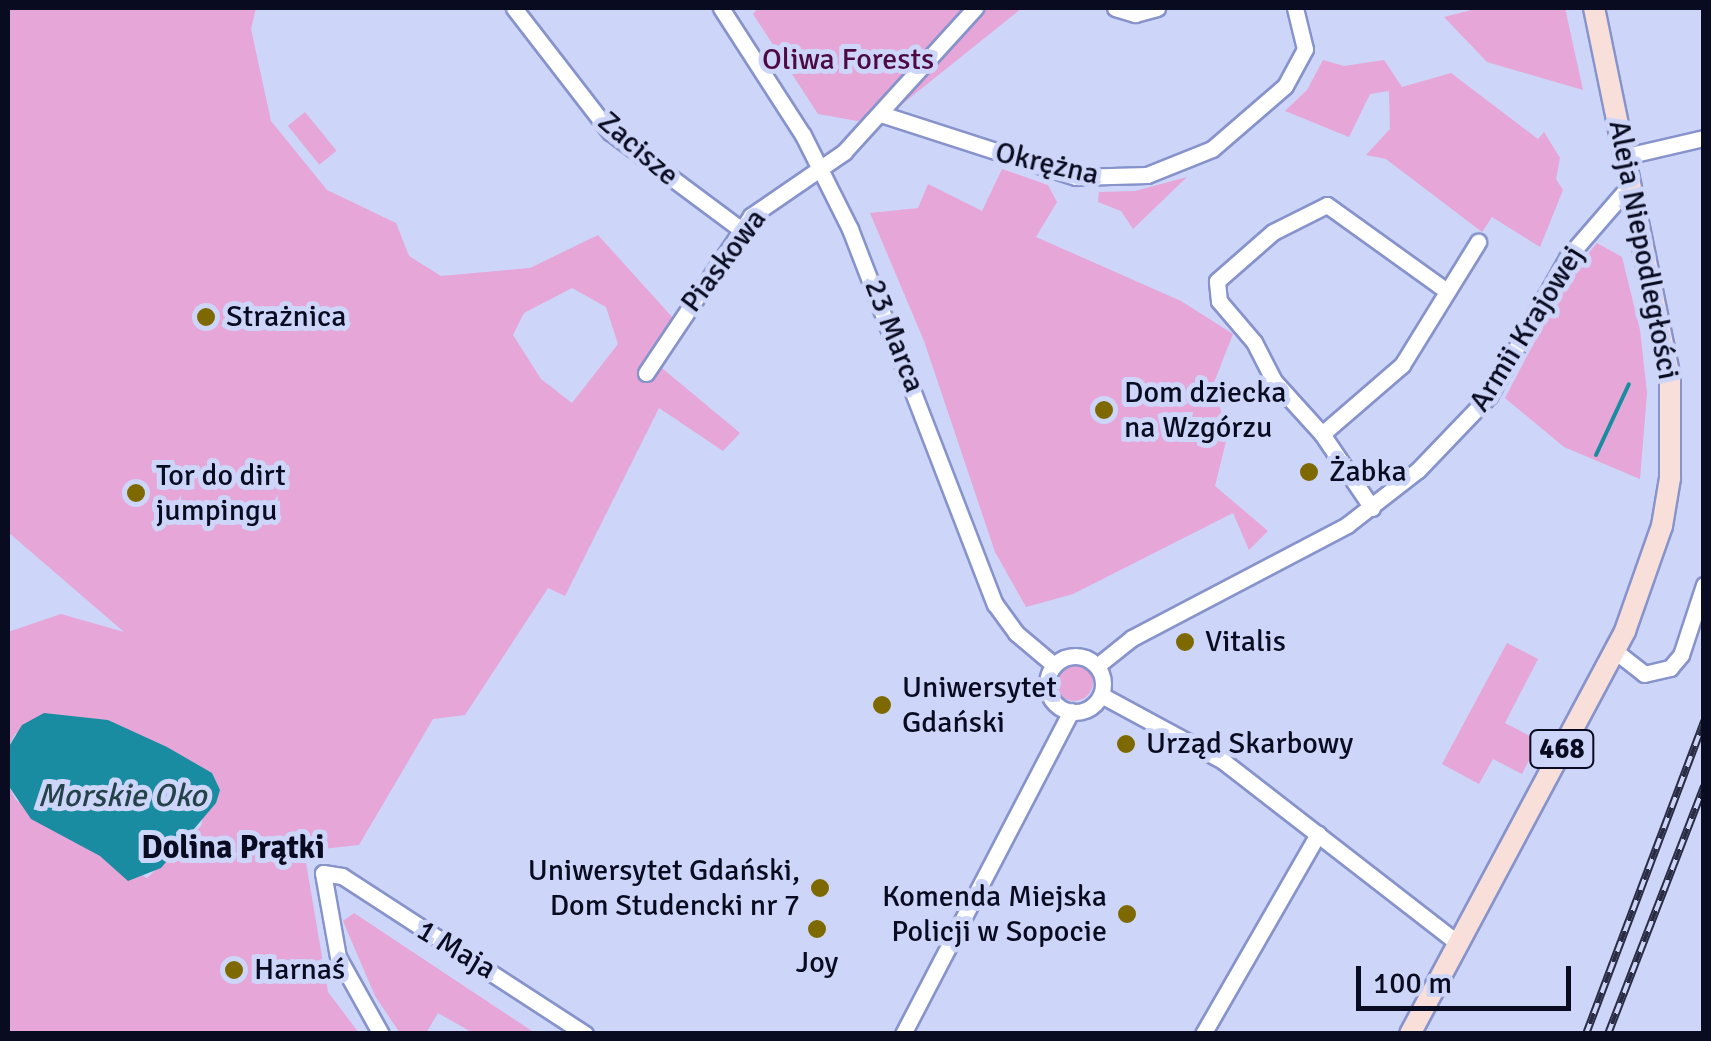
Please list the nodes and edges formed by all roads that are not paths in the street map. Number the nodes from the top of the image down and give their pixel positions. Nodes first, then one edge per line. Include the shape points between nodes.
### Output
1 (514, 8) edge
2 (721, 8) edge
3 (975, 8) edge
4 (1115, 8) edge
5 (1156, 8) edge
6 (1295, 8) edge
7 (1594, 8) edge
8 (881, 114) junction
9 (1704, 138) edge
10 (1626, 156) junction
11 (820, 166) junction
12 (1632, 183) junction
13 (740, 229) junction
14 (1478, 242) dead end
15 (1444, 289) junction
16 (646, 373) dead end
17 (1322, 434) junction
18 (1372, 508) junction
19 (1704, 586) edge
20 (1615, 651) junction
21 (1054, 666) junction
22 (1097, 666) junction
23 (1101, 695) junction
24 (1071, 711) junction
25 (1318, 834) junction
26 (1458, 944) junction
27 (381, 1034) edge
28 (585, 1034) edge
29 (903, 1034) edge
30 (1203, 1034) edge
31 (1410, 1034) edge

1 - 13 street, Zacisze via 610,132
2 - 11 street, 23 Marca
3 - 8 street, Piaskowa
4 - 5 street via 1135,14
6 - 8 street, Okrężna via 1304,49 1285,86 1212,149 1148,175 1076,177
7 - 10 main road, Aleja Niepodległości / 468
8 - 11 street, Piaskowa
9 - 10 street
10 - 12 main road, Aleja Niepodległości / 468
11 - 13 street, Piaskowa
11 - 21 street, 23 Marca via 905,361 978,568 1016,634
12 - 18 street, Armii Krajowej via 1567,258 1489,396
12 - 20 main road, Aleja Niepodległości / 468 via 1670,378 1670,478 1649,572
13 - 16 street, Piaskowa
14 - 15 street
15 - 17 street via 1402,365
15 - 17 street via 1327,205 1272,232 1226,271 1214,291 1274,381
17 - 18 street
18 - 22 street, Armii Krajowej via 1132,638
19 - 20 street via 1681,655 1670,668 1644,674
20 - 26 main road, Aleja Niepodległości / 468
21 - 22 street via 1080,656
21 - 24 street via 1051,697
22 - 23 street
23 - 24 street via 1085,710
23 - 25 street via 1223,762
24 - 29 street
25 - 26 street
25 - 30 street
26 - 31 main road, Aleja Niepodległości / 468
27 - 28 street, 1 Maja via 338,957 324,872 342,876

